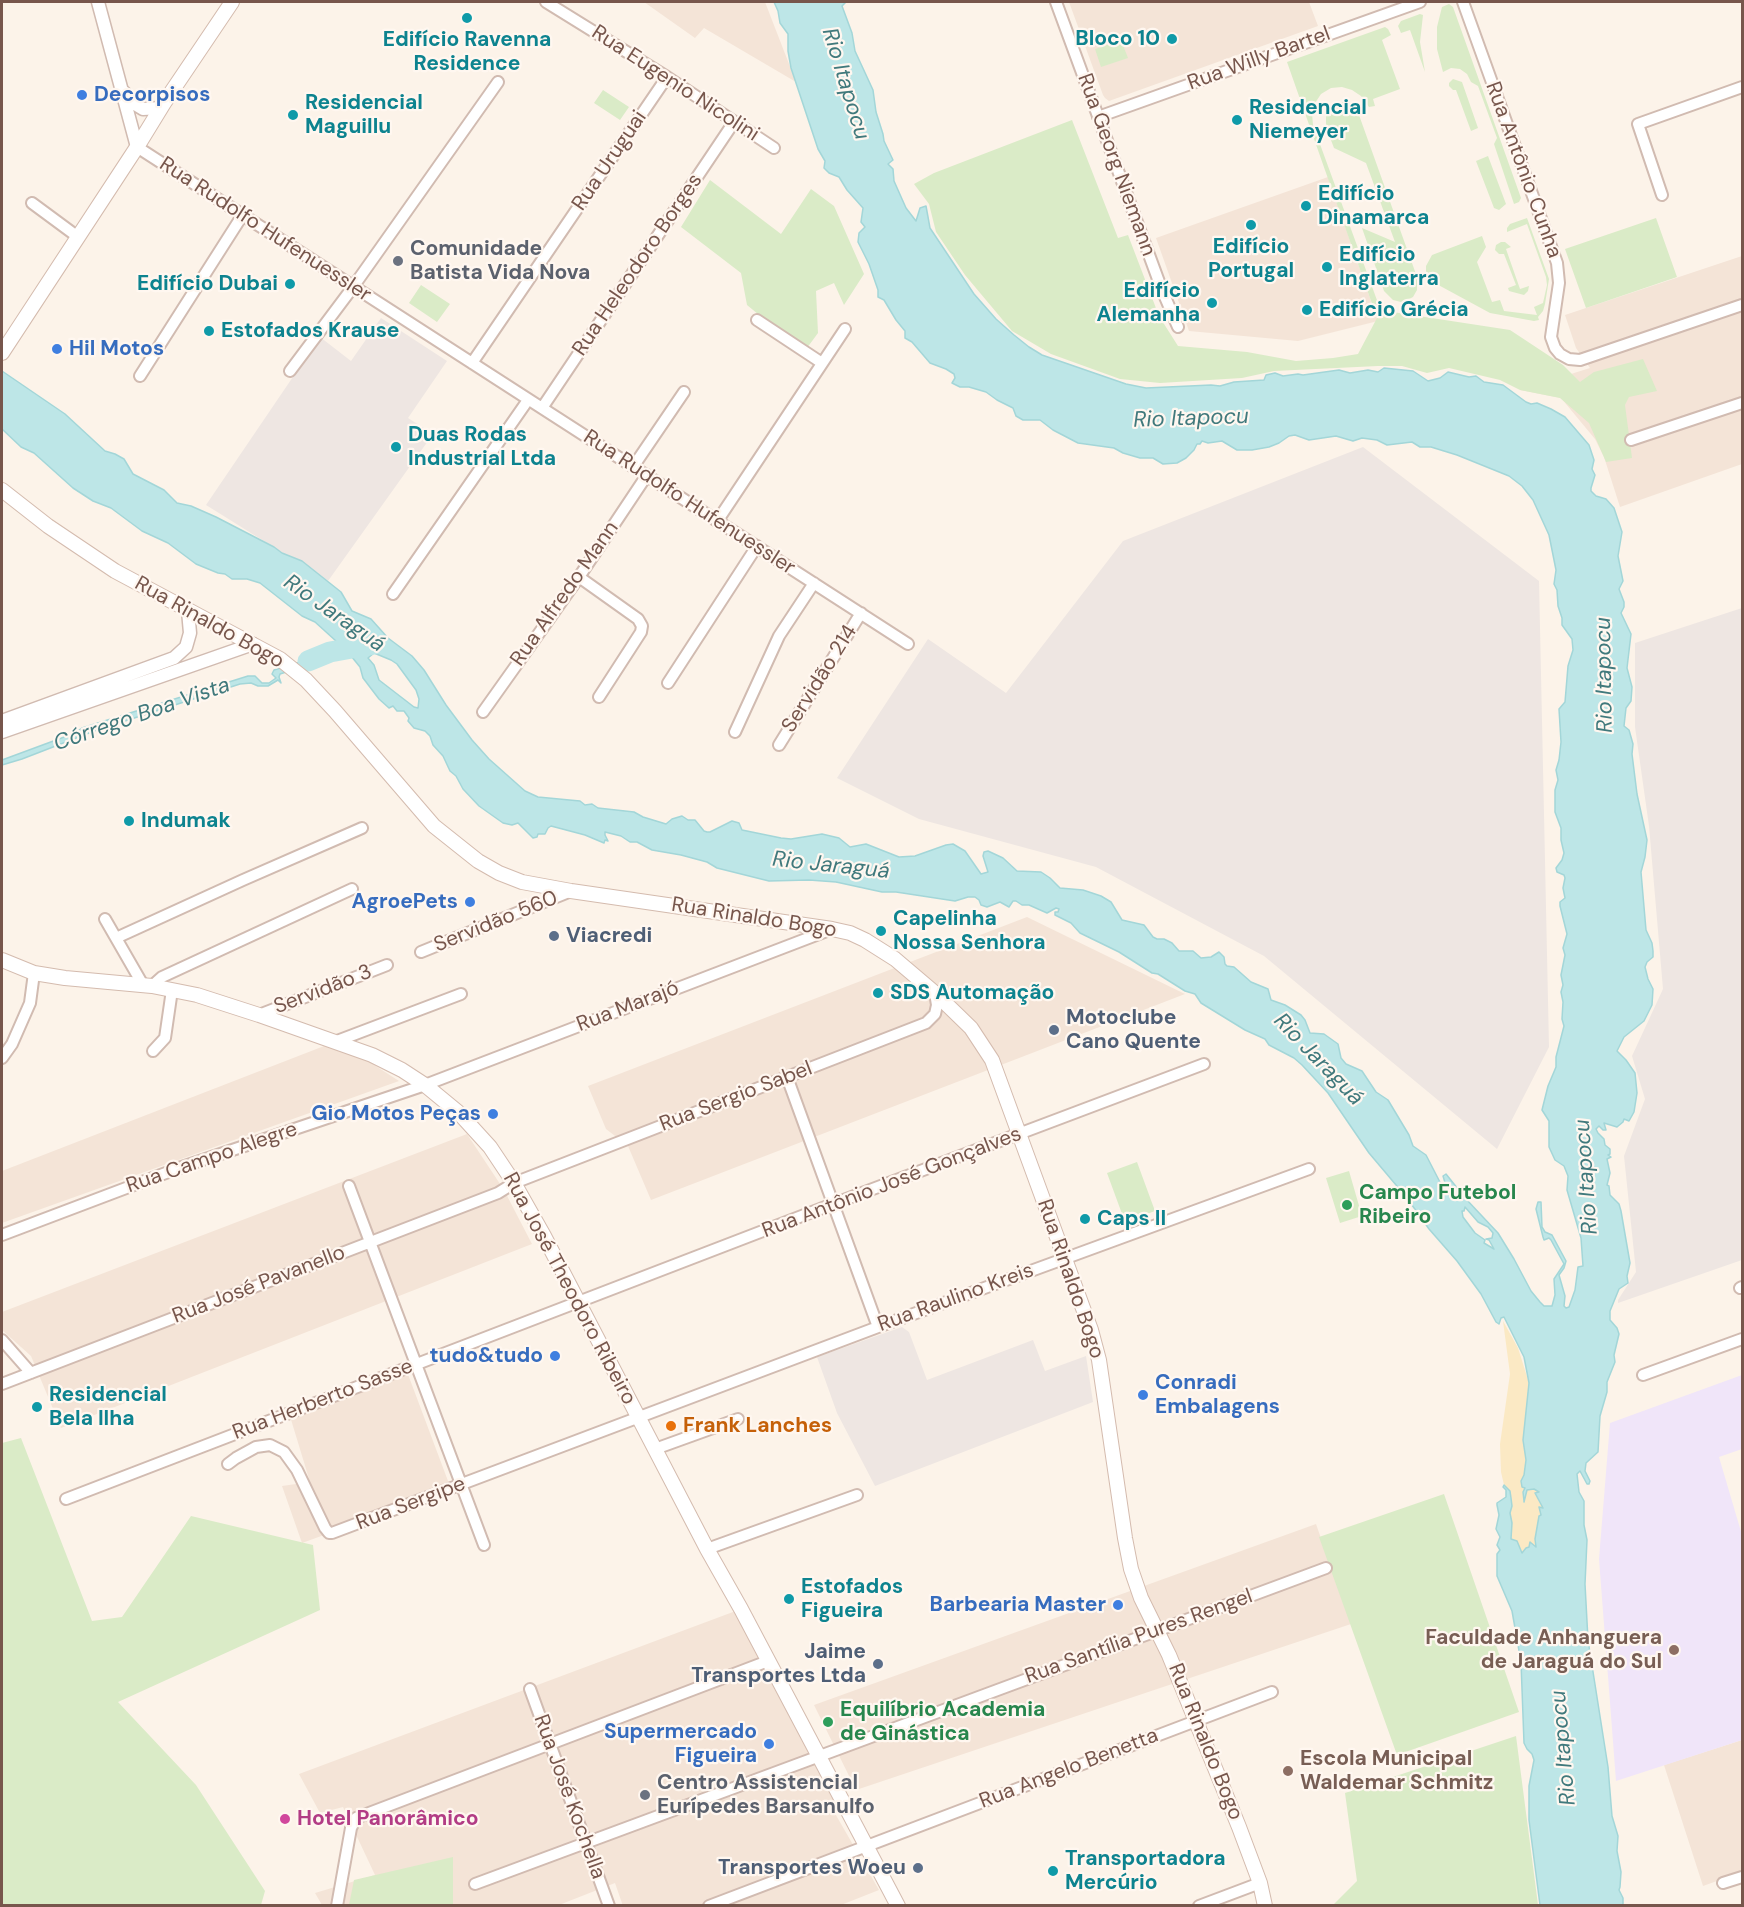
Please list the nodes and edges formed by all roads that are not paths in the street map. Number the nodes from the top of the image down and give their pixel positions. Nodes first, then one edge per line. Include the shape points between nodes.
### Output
1 (98, 2) edge
2 (232, 2) edge
3 (546, 2) edge
4 (1056, 2) edge
5 (1420, 2) edge
6 (1463, 2) edge
7 (666, 77) junction
8 (498, 82) dead end
9 (120, 86) junction
10 (1743, 87) edge
11 (161, 108) junction
12 (1098, 117) junction
13 (734, 122) junction
14 (137, 147) junction
15 (774, 148) dead end
16 (1662, 195) dead end
17 (32, 203) dead end
18 (242, 216) junction
19 (78, 237) junction
20 (353, 287) junction
21 (1743, 305) edge
22 (757, 320) dead end
23 (1178, 327) dead end
24 (845, 329) dead end
25 (4, 343) edge
26 (472, 363) junction
27 (822, 363) junction
28 (290, 370) dead end
29 (140, 376) dead end
30 (684, 392) dead end
31 (528, 400) junction
32 (1743, 403) edge
33 (542, 408) junction
34 (1631, 440) dead end
35 (633, 467) junction
36 (647, 475) junction
37 (2, 490) edge
38 (718, 520) junction
39 (757, 546) junction
40 (579, 577) junction
41 (814, 584) junction
42 (393, 594) dead end
43 (188, 611) junction
44 (861, 613) junction
45 (253, 644) junction
46 (908, 644) dead end
47 (668, 683) dead end
48 (599, 697) dead end
49 (483, 712) dead end
50 (2, 721) edge
51 (2, 732) edge
52 (735, 732) dead end
53 (779, 745) dead end
54 (362, 828) dead end
55 (352, 889) dead end
56 (571, 891) junction
57 (105, 919) dead end
58 (832, 929) junction
59 (116, 939) junction
60 (421, 952) dead end
61 (2, 960) edge
62 (387, 965) dead end
63 (34, 974) junction
64 (147, 986) junction
65 (172, 990) junction
66 (935, 993) junction
67 (461, 994) dead end
68 (259, 1015) junction
69 (337, 1041) junction
70 (153, 1051) dead end
71 (2, 1058) edge
72 (1204, 1064) dead end
73 (788, 1077) junction
74 (425, 1085) junction
75 (1020, 1134) junction
76 (1309, 1169) dead end
77 (514, 1183) junction
78 (349, 1186) dead end
79 (833, 1204) junction
80 (2, 1235) edge
81 (370, 1242) junction
82 (1065, 1258) junction
83 (579, 1302) junction
84 (878, 1327) junction
85 (1743, 1339) edge
86 (2, 1340) edge
87 (416, 1364) junction
88 (31, 1373) junction
89 (1643, 1375) dead end
90 (2, 1384) edge
91 (639, 1417) junction
92 (738, 1419) dead end
93 (655, 1449) junction
94 (228, 1464) dead end
95 (462, 1485) junction
96 (857, 1496) dead end
97 (66, 1499) dead end
98 (484, 1545) dead end
99 (707, 1549) junction
100 (1326, 1568) dead end
101 (1157, 1630) junction
102 (768, 1661) junction
103 (530, 1689) dead end
104 (1272, 1692) dead end
105 (1196, 1720) junction
106 (550, 1743) junction
107 (819, 1757) junction
108 (586, 1843) junction
109 (866, 1846) junction
110 (1743, 1877) edge
111 (1260, 1883) junction
112 (1723, 1883) dead end
113 (475, 1884) dead end
114 (336, 1905) edge
115 (609, 1905) edge
116 (709, 1905) edge
117 (898, 1905) edge
118 (1199, 1905) edge
119 (1265, 1905) edge

1 - 9 street
2 - 11 main road
3 - 7 street, Rua Eugenio Nicolini
4 - 12 street, Rua Georg Niemann
5 - 12 street, Rua Willy Bartel
6 - 21 street, Rua Antônio Cunha via 1557,263 1559,283 1551,337 1560,354 1580,360
7 - 13 street, Rua Eugenio Nicolini
7 - 26 street, Rua Uruguai
8 - 20 street
9 - 11 street via 137,106
9 - 14 street
10 - 16 street via 1638,123
11 - 14 main road
12 - 23 street, Rua Georg Niemann
13 - 15 street, Rua Eugenio Nicolini
13 - 33 street, Rua Heleodoro Borges
14 - 18 street, Rua Rudolfo Hufenuessler
14 - 19 main road
17 - 19 street
18 - 20 street, Rua Rudolfo Hufenuessler
18 - 29 street
19 - 25 main road
20 - 26 street, Rua Rudolfo Hufenuessler
20 - 28 street
22 - 27 street
24 - 27 street
26 - 31 street, Rua Rudolfo Hufenuessler
27 - 38 street
30 - 35 street
31 - 33 street, Rua Rudolfo Hufenuessler
31 - 42 street
32 - 34 street
33 - 35 street, Rua Rudolfo Hufenuessler
35 - 36 street, Rua Rudolfo Hufenuessler
36 - 38 street, Rua Rudolfo Hufenuessler
36 - 40 street, Rua Alfredo Mann
37 - 43 main road, Rua Rinaldo Bogo via 115,571
38 - 39 street, Rua Rudolfo Hufenuessler
39 - 41 street, Rua Rudolfo Hufenuessler
39 - 47 street
40 - 48 street via 638,619 642,626
40 - 49 street, Rua Alfredo Mann
41 - 44 street, Rua Rudolfo Hufenuessler
41 - 52 street via 779,636
43 - 45 main road, Rua Rinaldo Bogo
43 - 50 street via 190,633 186,647 174,658
44 - 46 street, Rua Rudolfo Hufenuessler
44 - 53 street, Servidão 214
45 - 51 street
45 - 56 main road, Rua Rinaldo Bogo via 306,680 434,826 458,847 522,882
54 - 59 street
55 - 64 street
56 - 58 main road, Rua Rinaldo Bogo
56 - 60 street, Servidão 560
57 - 59 street
58 - 66 main road, Rua Rinaldo Bogo via 865,940 896,959
58 - 74 street, Rua Marajó
59 - 64 street
61 - 63 main road, Rua José Theodoro Ribeiro
62 - 68 street, Servidão 3
63 - 64 main road, Rua José Theodoro Ribeiro
63 - 71 street via 30,1003
64 - 65 main road, Rua José Theodoro Ribeiro
65 - 68 main road, Rua José Theodoro Ribeiro
65 - 70 street via 165,1038
66 - 73 street, Rua Sergio Sabel via 938,1005 926,1023
66 - 75 main road, Rua Rinaldo Bogo via 981,1041
67 - 69 street
68 - 69 main road, Rua José Theodoro Ribeiro
69 - 74 main road, Rua José Theodoro Ribeiro via 372,1055
72 - 75 street, Rua Antônio José Gonçalves
73 - 77 street, Rua Sergio Sabel
73 - 79 street
74 - 77 main road, Rua José Theodoro Ribeiro via 459,1113 490,1147
74 - 80 street, Rua Campo Alegre via 178,1168
75 - 79 street, Rua Antônio José Gonçalves
75 - 82 main road, Rua Rinaldo Bogo
76 - 82 street, Rua Raulino Kreis
77 - 81 street, Rua José Pavanello
77 - 83 main road, Rua José Theodoro Ribeiro
78 - 81 street
79 - 83 street, Rua Antônio José Gonçalves
79 - 84 street
81 - 87 street
81 - 88 street, Rua José Pavanello
82 - 84 street, Rua Raulino Kreis
82 - 101 main road, Rua Rinaldo Bogo via 1099,1360 1131,1569
83 - 87 street, Rua Herberto Sasse
83 - 91 main road, Rua José Theodoro Ribeiro
84 - 91 street, Rua Raulino Kreis
85 - 89 street
86 - 88 street
87 - 95 street
87 - 97 street, Rua Herberto Sasse
88 - 90 street, Rua José Pavanello
91 - 93 main road, Rua José Theodoro Ribeiro
91 - 95 street, Rua Sergipe
92 - 93 street
93 - 99 main road, Rua José Theodoro Ribeiro
94 - 95 street, Rua Sergipe via 256,1447 270,1445 284,1452 329,1533
95 - 98 street
96 - 99 street
99 - 102 main road, Rua José Theodoro Ribeiro
100 - 101 street, Rua Santília Pures Rengel
101 - 105 main road, Rua Rinaldo Bogo
101 - 107 street, Rua Santília Pures Rengel
102 - 106 street
102 - 107 main road, Rua José Theodoro Ribeiro
103 - 106 street, Rua José Kochella
104 - 105 street, Rua Angelo Benetta
105 - 109 street, Rua Angelo Benetta
105 - 111 main road, Rua Rinaldo Bogo
106 - 108 street, Rua José Kochella
106 - 114 street via 356,1818
107 - 108 street, Rua Santília Pures Rengel
107 - 109 main road, Rua José Theodoro Ribeiro
108 - 113 street, Rua Santília Pures Rengel
108 - 115 street, Rua José Kochella
109 - 116 street, Rua Angelo Benetta
109 - 117 main road, Rua José Theodoro Ribeiro
110 - 112 street
111 - 118 street
111 - 119 main road, Rua Rinaldo Bogo

